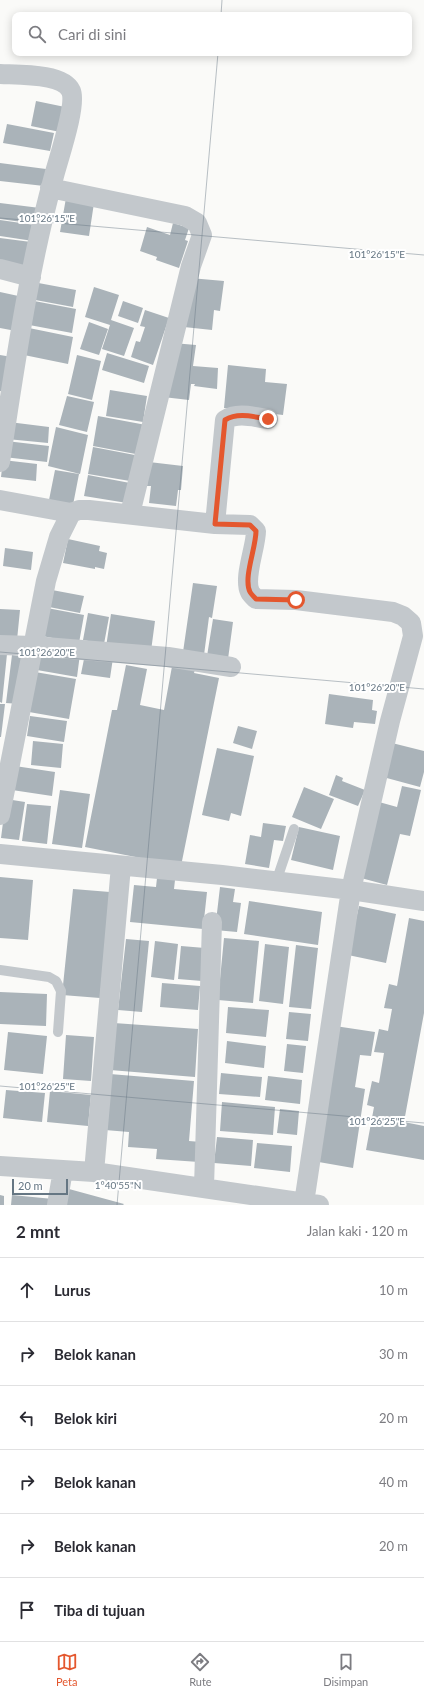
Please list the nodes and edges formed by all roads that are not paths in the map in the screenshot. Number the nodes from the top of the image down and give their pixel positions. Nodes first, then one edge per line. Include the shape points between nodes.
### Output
1 (0, 74) edge
2 (50, 188) junction
3 (0, 269) edge
4 (32, 277) junction
5 (6, 393) edge
6 (268, 419) dead end
7 (0, 462) edge
8 (0, 500) edge
9 (71, 513) junction
10 (130, 514) junction
11 (215, 524) junction
12 (0, 645) edge
13 (33, 646) junction
14 (231, 667) dead end
15 (0, 815) edge
16 (294, 829) dead end
17 (0, 854) edge
18 (122, 866) junction
19 (276, 882) junction
20 (351, 890) junction
21 (424, 901) edge
22 (212, 922) dead end
23 (0, 970) edge
24 (58, 1032) dead end
25 (0, 1166) edge
26 (62, 1170) junction
27 (94, 1172) junction
28 (204, 1187) junction
29 (228, 1198) edge
30 (312, 1204) edge
31 (58, 1205) edge

1 - 2 street via 46,77 63,83 71,90 73,105
2 - 4 street
2 - 10 street via 185,216 197,223 202,235 191,266
3 - 4 street
4 - 5 street
5 - 7 street
6 - 11 street via 231,416 225,420
8 - 9 street
9 - 10 street via 89,510
9 - 13 street via 59,537 46,581
10 - 11 street
11 - 20 street via 250,525 256,531 247,581 256,599 296,600 393,612 411,623 413,636
12 - 13 street
13 - 14 street via 168,657
13 - 15 street
16 - 19 lane
17 - 18 street
18 - 19 street
18 - 27 street
19 - 20 street
20 - 21 street
20 - 30 street
22 - 28 street
23 - 24 lane via 49,977 56,981 62,991
25 - 26 street
26 - 27 street
26 - 31 street
27 - 28 street
28 - 29 street
29 - 30 street

